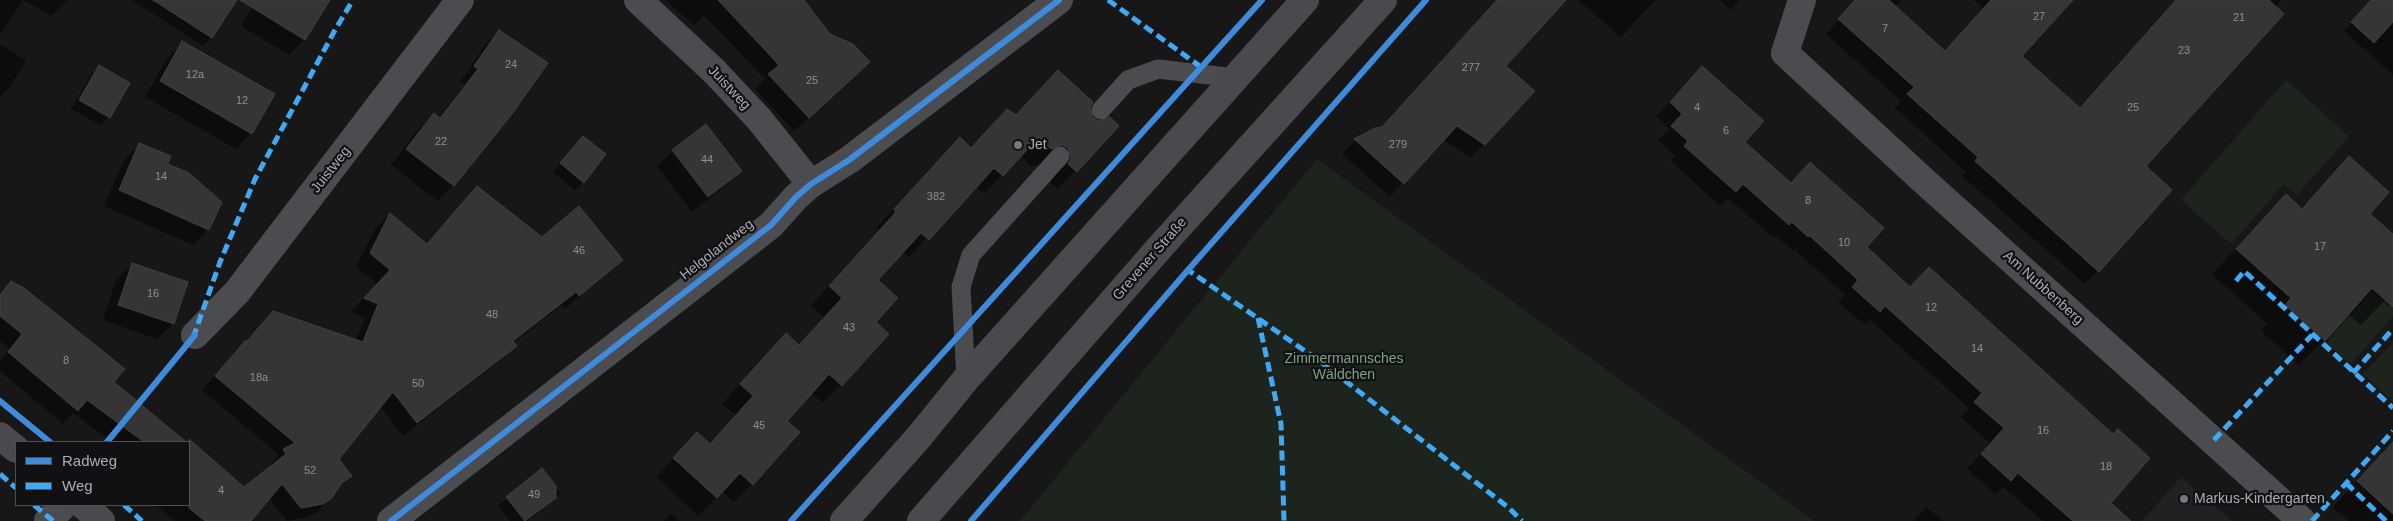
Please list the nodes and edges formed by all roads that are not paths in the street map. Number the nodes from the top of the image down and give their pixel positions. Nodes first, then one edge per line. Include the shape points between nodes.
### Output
1 (460, 0) edge
2 (638, 0) edge
3 (1058, 0) edge
4 (1305, 0) edge
5 (1383, 0) edge
6 (1802, 0) edge
7 (1235, 78) junction
8 (1101, 110) dead end
9 (1060, 156) dead end
10 (811, 184) junction
11 (195, 335) dead end
12 (966, 379) junction
13 (0, 436) edge
14 (15, 448) edge
15 (63, 506) edge
16 (84, 506) edge
17 (48, 521) edge
18 (101, 521) edge
19 (391, 521) edge
20 (844, 521) edge
21 (921, 521) edge
22 (2302, 521) edge

1 - 11 street, Juistweg via 237,292
2 - 10 street, Juistweg via 714,71 759,119
3 - 10 street, Helgolandweg via 849,160
4 - 7 main road
5 - 21 main road, Grevener Straße via 1161,246
6 - 22 street, Am Nubbenberg via 1785,52 1924,182
7 - 8 lane via 1158,69 1128,80
7 - 12 main road
9 - 12 lane via 971,255 961,287
10 - 19 street, Helgolandweg via 771,225
12 - 20 main road
13 - 14 main road
15 - 17 street
16 - 18 main road

